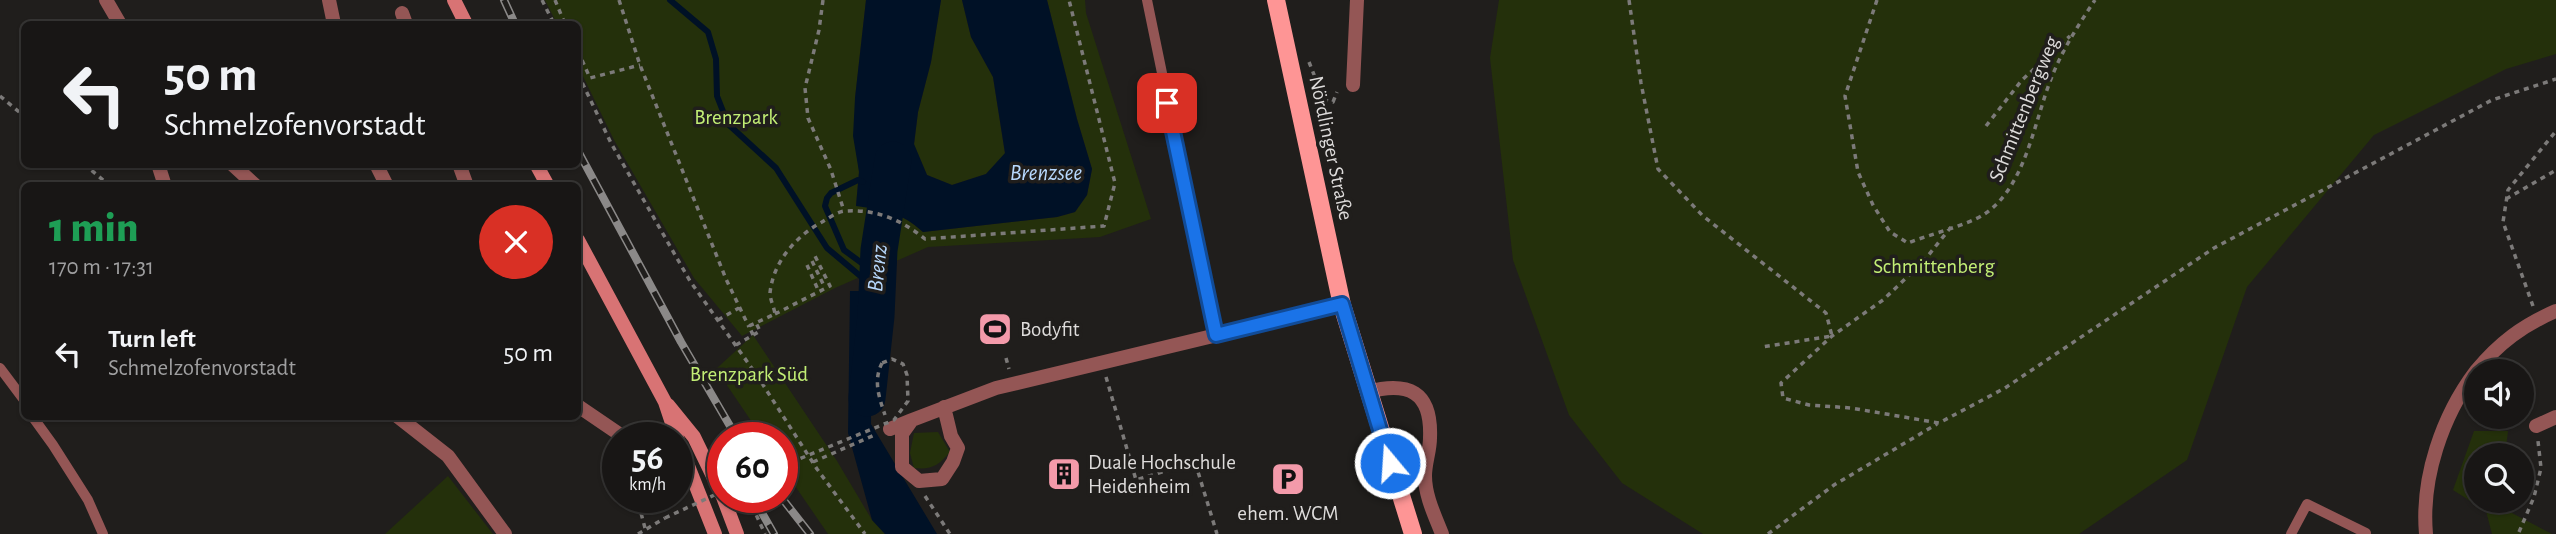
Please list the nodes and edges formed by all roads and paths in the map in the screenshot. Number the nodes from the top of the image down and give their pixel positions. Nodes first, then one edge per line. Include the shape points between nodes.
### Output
1 (106, 0) edge
2 (329, 0) edge
3 (454, 0) edge
4 (542, 0) edge
5 (555, 0) edge
6 (620, 0) edge
7 (823, 0) edge
8 (1069, 0) edge
9 (1147, 0) edge
10 (1276, 0) edge
11 (1357, 0) edge
12 (1629, 0) edge
13 (1877, 0) edge
14 (2095, 0) edge
15 (118, 21) edge
16 (333, 21) edge
17 (464, 21) edge
18 (552, 21) edge
19 (564, 21) edge
20 (2071, 34) junction
21 (581, 58) edge
22 (1311, 62) dead end
23 (640, 65) junction
24 (2556, 79) edge
25 (581, 80) edge
26 (1346, 84) joint
27 (0, 96) edge
28 (21, 114) edge
29 (1986, 126) dead end
30 (2556, 131) edge
31 (89, 168) edge
32 (236, 168) edge
33 (2556, 170) edge
34 (105, 182) edge
35 (252, 182) edge
36 (2506, 199) junction
37 (844, 211) junction
38 (1951, 227) junction
39 (581, 246) edge
40 (813, 252) dead end
41 (812, 261) dead end
42 (807, 265) dead end
43 (825, 288) junction
44 (819, 292) junction
45 (1342, 304) junction
46 (739, 308) junction
47 (2556, 311) edge
48 (775, 314) junction
49 (2538, 319) junction
50 (718, 320) junction
51 (756, 323) junction
52 (753, 335) junction
53 (1216, 335) junction
54 (1832, 336) junction
55 (736, 345) junction
56 (1762, 347) dead end
57 (2486, 359) edge
58 (1101, 362) junction
59 (0, 368) edge
60 (1367, 392) junction
61 (2464, 392) edge
62 (21, 396) edge
63 (665, 402) junction
64 (881, 402) dead end
65 (944, 407) junction
66 (581, 409) edge
67 (2556, 417) edge
68 (35, 420) edge
69 (402, 420) edge
70 (912, 420) junction
71 (672, 422) edge
72 (602, 423) edge
73 (1939, 423) junction
74 (2536, 426) joint
75 (883, 431) joint
76 (702, 452) junction
77 (693, 456) edge
78 (798, 459) edge
79 (812, 462) junction
80 (707, 463) edge
81 (919, 481) junction
82 (693, 486) edge
83 (707, 499) edge
84 (641, 513) edge
85 (729, 513) edge
86 (755, 513) edge
87 (646, 528) junction
88 (2519, 532) dead end
89 (2366, 533) edge
90 (103, 534) edge
91 (505, 534) edge
92 (638, 534) edge
93 (715, 534) edge
94 (737, 534) edge
95 (765, 534) edge
96 (865, 534) edge
97 (950, 534) edge
98 (1217, 534) edge
99 (1413, 534) edge
100 (1442, 534) edge
101 (1768, 534) edge
102 (2291, 534) edge
103 (2426, 534) edge

1 - 15 street
2 - 16 street
3 - 17 street
4 - 18 path
5 - 19 path
6 - 23 path
7 - 37 path via 805,88 808,118
8 - 37 path via 1115,183 1104,226 925,239 906,223 884,215
9 - 53 lane
10 - 45 main road, Nördlinger Straße
11 - 26 street
12 - 54 path via 1658,169 1703,216 1826,313
13 - 38 path, Schmittenbergweg via 1845,96 1858,172 1890,232 1908,243
14 - 20 path, Schmittenbergweg
20 - 29 path via 2022,80
20 - 38 path, Schmittenbergweg via 2009,192 1983,215
21 - 23 path via 590,78
22 - 26 path via 1324,100 1333,102
23 - 46 path
24 - 73 path via 2492,100 2214,248 2005,388
25 - 50 path via 624,166 690,281
27 - 28 path
30 - 36 path via 2508,190
31 - 34 path
32 - 35 street
33 - 36 path
36 - 49 path via 2502,222
37 - 48 path via 804,231 788,249 770,294
38 - 54 path via 1883,300
39 - 63 street
40 - 43 path via 830,286
41 - 43 path
42 - 44 path
43 - 44 path
44 - 48 path
45 - 53 street
45 - 60 main road, Nördlinger Straße
46 - 50 path
46 - 52 path
47 - 49 street
48 - 51 path
49 - 57 street
50 - 55 path
51 - 52 path via 760,331
51 - 52 path via 749,326
52 - 55 path
53 - 58 street
54 - 56 path
54 - 73 path via 1781,383 1783,398
55 - 79 path
58 - 65 street via 996,388
58 - 98 path via 1134,481 1195,462
59 - 62 lane
60 - 99 main road, Nördlinger Straße
60 - 100 street via 1398,386 1420,397 1430,426 1426,489
61 - 103 street via 2429,473
63 - 71 street
63 - 76 street
64 - 78 path, bridge via 877,373 882,363 892,359 903,364 907,374 908,401 894,420
65 - 70 street
65 - 81 street via 958,448 942,479
66 - 72 street
67 - 74 street
68 - 90 lane via 88,500
69 - 91 street via 448,456
70 - 75 street
70 - 81 street via 902,434 902,467
73 - 101 path via 1833,485
74 - 88 path via 2541,468
75 - 79 path
76 - 77 street
76 - 80 street
79 - 96 path
81 - 97 path
82 - 93 street
83 - 87 path, bridge
84 - 87 path
85 - 94 street
86 - 95 path
87 - 92 path
89 - 102 lane via 2307,504

